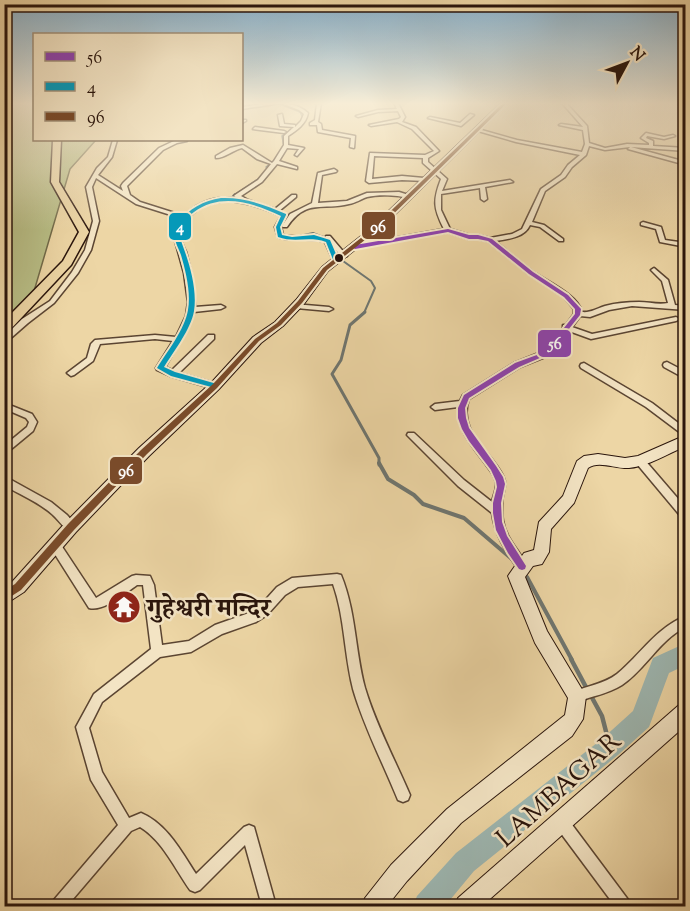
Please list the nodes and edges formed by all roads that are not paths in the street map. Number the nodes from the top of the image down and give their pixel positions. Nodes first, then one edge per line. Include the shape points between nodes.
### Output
1 (627, 145) edge
2 (56, 146) edge
3 (113, 146) edge
4 (165, 146) edge
5 (284, 146) joint
6 (432, 146) edge
7 (462, 146) edge
8 (541, 146) edge
9 (587, 146) edge
10 (594, 146) edge
11 (623, 146) edge
12 (633, 146) edge
13 (651, 147) joint
14 (686, 150) edge
15 (584, 154) junction
16 (297, 155) dead end
17 (218, 157) dead end
18 (426, 157) junction
19 (273, 162) junction
20 (686, 164) edge
21 (295, 168) dead end
22 (334, 171) dead end
23 (433, 172) junction
24 (94, 176) junction
25 (424, 180) junction
26 (510, 182) dead end
27 (483, 188) junction
28 (438, 193) junction
29 (127, 195) junction
30 (294, 196) dead end
31 (410, 196) junction
32 (230, 199) junction
33 (484, 199) dead end
34 (314, 205) junction
35 (278, 209) junction
36 (292, 215) junction
37 (181, 222) junction
38 (530, 223) junction
39 (643, 224) dead end
40 (448, 230) junction
41 (490, 240) junction
42 (561, 240) dead end
43 (686, 244) edge
44 (355, 247) junction
45 (340, 258) junction
46 (654, 270) dead end
47 (296, 306) junction
48 (668, 306) junction
49 (221, 307) dead end
50 (686, 308) edge
51 (329, 309) dead end
52 (191, 310) junction
53 (578, 314) junction
54 (676, 319) dead end
55 (566, 327) junction
56 (4, 329) edge
57 (211, 337) dead end
58 (176, 339) junction
59 (4, 342) edge
60 (667, 365) dead end
61 (584, 366) dead end
62 (71, 374) dead end
63 (173, 374) junction
64 (686, 376) edge
65 (214, 386) junction
66 (461, 404) junction
67 (435, 407) dead end
68 (4, 412) edge
69 (686, 434) edge
70 (411, 435) dead end
71 (686, 440) edge
72 (4, 452) edge
73 (640, 461) junction
74 (4, 480) edge
75 (498, 512) junction
76 (686, 516) edge
77 (71, 527) junction
78 (55, 545) junction
79 (518, 575) junction
80 (4, 597) edge
81 (686, 621) edge
82 (157, 652) junction
83 (584, 694) junction
84 (686, 712) edge
85 (403, 795) dead end
86 (562, 823) junction
87 (126, 826) junction
88 (58, 906) edge
89 (269, 906) edge
90 (373, 906) edge
91 (466, 906) edge
92 (624, 906) edge

1 - 20 street via 635,151
2 - 56 main road via 55,182 84,232 67,263
3 - 24 street via 110,157
4 - 29 street via 126,182
5 - 16 street via 302,148
5 - 19 street
6 - 18 street via 435,152
7 - 23 street
8 - 15 street
9 - 15 street
10 - 11 street
12 - 13 street
13 - 14 street
15 - 38 street via 543,190
17 - 19 street via 243,146
18 - 23 street via 425,162
18 - 25 street via 372,154 369,181 402,177
19 - 21 street
19 - 32 street
19 - 35 street via 260,181 237,196
22 - 34 street via 320,174
23 - 25 street
23 - 28 street via 444,179
24 - 29 street
24 - 59 street via 89,187 96,221 88,250 52,302
25 - 31 street
26 - 27 street
27 - 28 street
27 - 33 street
28 - 40 street via 437,210
29 - 37 street via 143,205 176,215
30 - 35 street
31 - 34 street via 367,195 348,203
31 - 44 street
32 - 37 street via 197,207
32 - 45 street via 284,215 278,227 280,236 289,239 310,235 328,241
34 - 36 street
35 - 36 street
36 - 45 street via 285,233 323,234 334,242
37 - 52 street via 177,237
38 - 41 street via 520,233
38 - 42 street via 542,226
39 - 43 street via 659,228 662,241
40 - 41 street
40 - 44 street
41 - 53 street via 570,300
44 - 45 street
45 - 47 street via 321,274
46 - 48 street via 665,280 672,298
47 - 51 street
47 - 65 street
48 - 50 street
48 - 53 street via 637,304
49 - 52 street
52 - 58 street
53 - 55 street
54 - 55 street via 591,338
55 - 66 street via 547,353 517,365
57 - 63 street
58 - 62 street via 99,342 90,359
58 - 63 street via 160,368
60 - 64 street
61 - 69 street via 643,400
63 - 65 street
65 - 77 street
66 - 67 street
66 - 75 street via 463,421 474,444 500,477
68 - 72 street via 12,409 33,422
70 - 75 street
71 - 73 street
73 - 76 street
73 - 79 street via 598,459 582,465 568,499 544,527 541,552 536,559 530,558
74 - 77 street via 46,502
75 - 79 street via 499,531
77 - 78 street
78 - 80 street
78 - 82 street via 93,604 136,580 147,582
79 - 83 street via 541,636
81 - 83 street via 672,627 618,681
82 - 85 street via 191,646 219,629 252,618 280,591 296,582 335,578 345,603 359,689
82 - 87 street via 98,698 82,727 96,775
83 - 90 street via 574,719 565,729 454,816
84 - 86 street, LAMBAGAR
86 - 91 street, LAMBAGAR
86 - 92 street
87 - 88 street
87 - 89 street via 144,820 169,847 195,885 249,832

